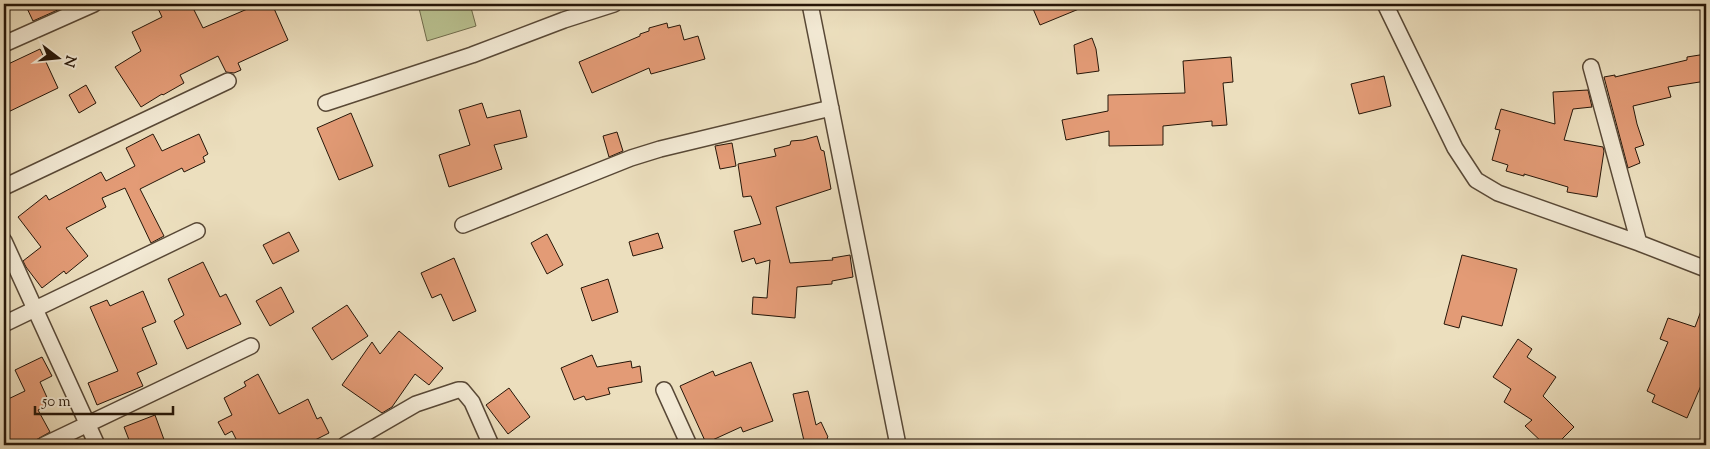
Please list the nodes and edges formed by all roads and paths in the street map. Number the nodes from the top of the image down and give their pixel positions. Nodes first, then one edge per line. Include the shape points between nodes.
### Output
1 (94, 4) edge
2 (614, 4) edge
3 (810, 4) edge
4 (1385, 4) edge
5 (4, 44) edge
6 (1591, 67) dead end
7 (228, 81) dead end
8 (326, 103) dead end
9 (831, 108) junction
10 (4, 187) edge
11 (463, 225) dead end
12 (197, 231) dead end
13 (4, 240) edge
14 (1639, 243) junction
15 (1706, 269) edge
16 (36, 308) junction
17 (4, 324) edge
18 (251, 346) dead end
19 (664, 390) dead end
20 (88, 424) junction
21 (44, 445) edge
22 (97, 445) edge
23 (345, 445) edge
24 (491, 445) edge
25 (689, 445) edge
26 (898, 445) edge

1 - 5 street
2 - 8 street
3 - 9 street
4 - 14 street via 1454,148 1476,180 1498,193
6 - 14 street
7 - 10 street
9 - 11 street via 631,158
9 - 26 street
12 - 16 street
13 - 16 street
14 - 15 street
16 - 17 street
16 - 20 street
18 - 20 street
19 - 25 street
20 - 21 street
20 - 22 street
23 - 24 street via 416,404 458,390 462,390 472,402

